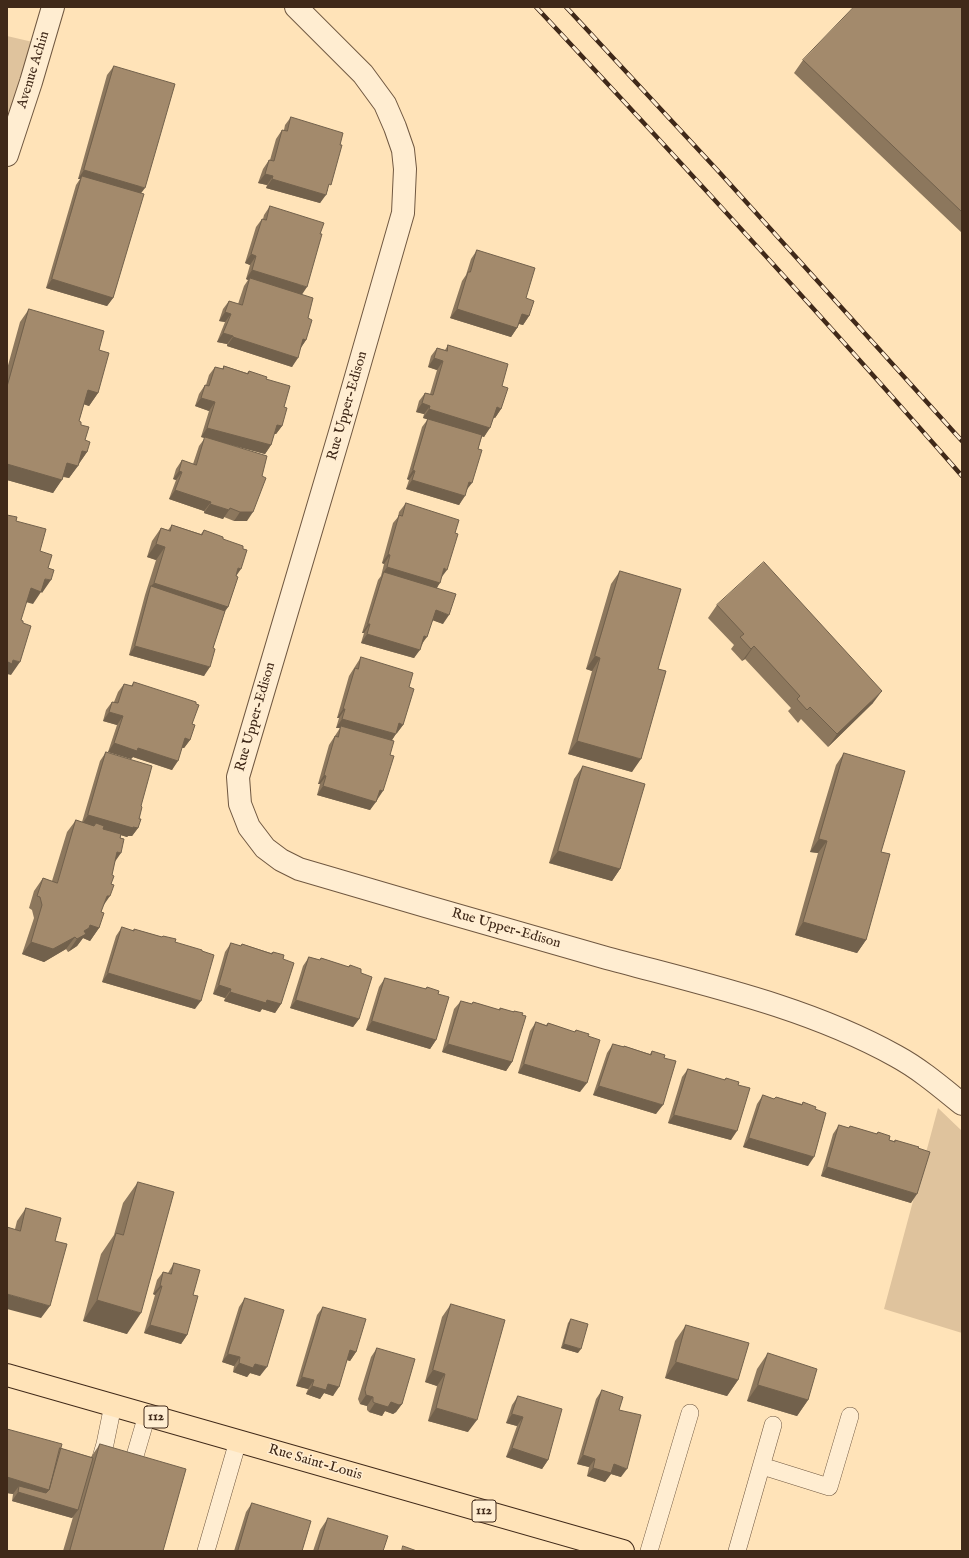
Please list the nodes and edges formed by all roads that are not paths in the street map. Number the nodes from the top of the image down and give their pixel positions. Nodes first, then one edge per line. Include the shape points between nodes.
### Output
1 (53, 7) edge
2 (296, 7) edge
3 (7, 155) edge
4 (962, 1104) edge
5 (7, 1374) edge
6 (113, 1405) junction
7 (690, 1413) dead end
8 (147, 1415) junction
9 (850, 1416) dead end
10 (773, 1425) dead end
11 (238, 1441) junction
12 (100, 1461) edge
13 (132, 1466) edge
14 (762, 1466) junction
15 (206, 1551) edge
16 (623, 1551) edge
17 (649, 1551) edge
18 (737, 1551) edge

1 - 3 street, Avenue Achin
2 - 4 street, Rue Upper-Edison via 363,74 385,104 403,150 403,213 238,777 240,804 250,827 265,848 299,869 463,918 765,1002 836,1026 897,1056
5 - 6 main road, Rue Saint-Louis / 112
6 - 8 main road, Rue Saint-Louis / 112
6 - 12 lane
7 - 17 lane
8 - 11 main road, Rue Saint-Louis / 112
8 - 13 lane
9 - 14 lane via 829,1487
10 - 14 lane
11 - 15 lane
11 - 16 main road, Rue Saint-Louis / 112
14 - 18 lane

